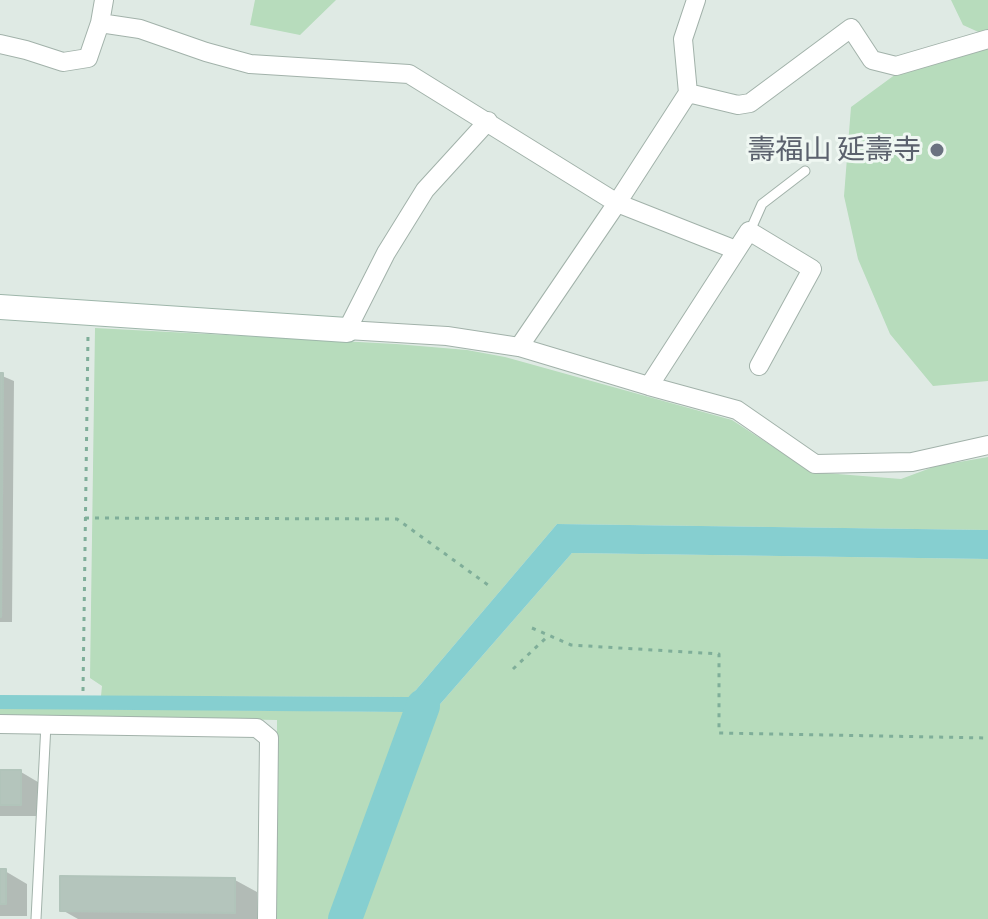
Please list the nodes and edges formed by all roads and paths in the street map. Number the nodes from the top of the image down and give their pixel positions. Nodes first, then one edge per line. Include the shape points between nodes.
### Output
1 (104, 0) edge
2 (696, 0) edge
3 (100, 23) junction
4 (988, 39) edge
5 (0, 44) edge
6 (688, 93) junction
7 (488, 121) junction
8 (805, 171) dead end
9 (617, 203) junction
10 (749, 231) junction
11 (736, 250) junction
12 (0, 307) edge
13 (88, 330) dead end
14 (347, 330) junction
15 (519, 347) junction
16 (759, 366) dead end
17 (649, 386) junction
18 (988, 445) edge
19 (85, 518) junction
20 (488, 585) dead end
21 (532, 628) dead end
22 (549, 635) junction
23 (513, 669) dead end
24 (83, 691) dead end
25 (0, 724) edge
26 (46, 724) junction
27 (988, 738) edge
28 (36, 919) edge
29 (267, 919) edge

1 - 3 street
2 - 6 street via 683,39
3 - 5 street via 88,58 63,62
3 - 7 street via 140,29 250,64 409,74
4 - 6 street via 896,66 872,60 851,28 750,103
6 - 9 street
7 - 9 street
7 - 14 street via 425,190
8 - 10 lane via 762,204
9 - 11 street
9 - 15 street
10 - 11 street
10 - 16 street via 812,269
11 - 17 street
12 - 14 street
13 - 19 path
14 - 15 street
15 - 17 street
17 - 18 street via 737,410 815,464 912,462
19 - 20 path via 397,519
19 - 24 path
21 - 22 path
22 - 23 path
22 - 27 path via 571,645 719,654 719,733
25 - 26 street
26 - 28 lane
26 - 29 street via 257,728 269,738

